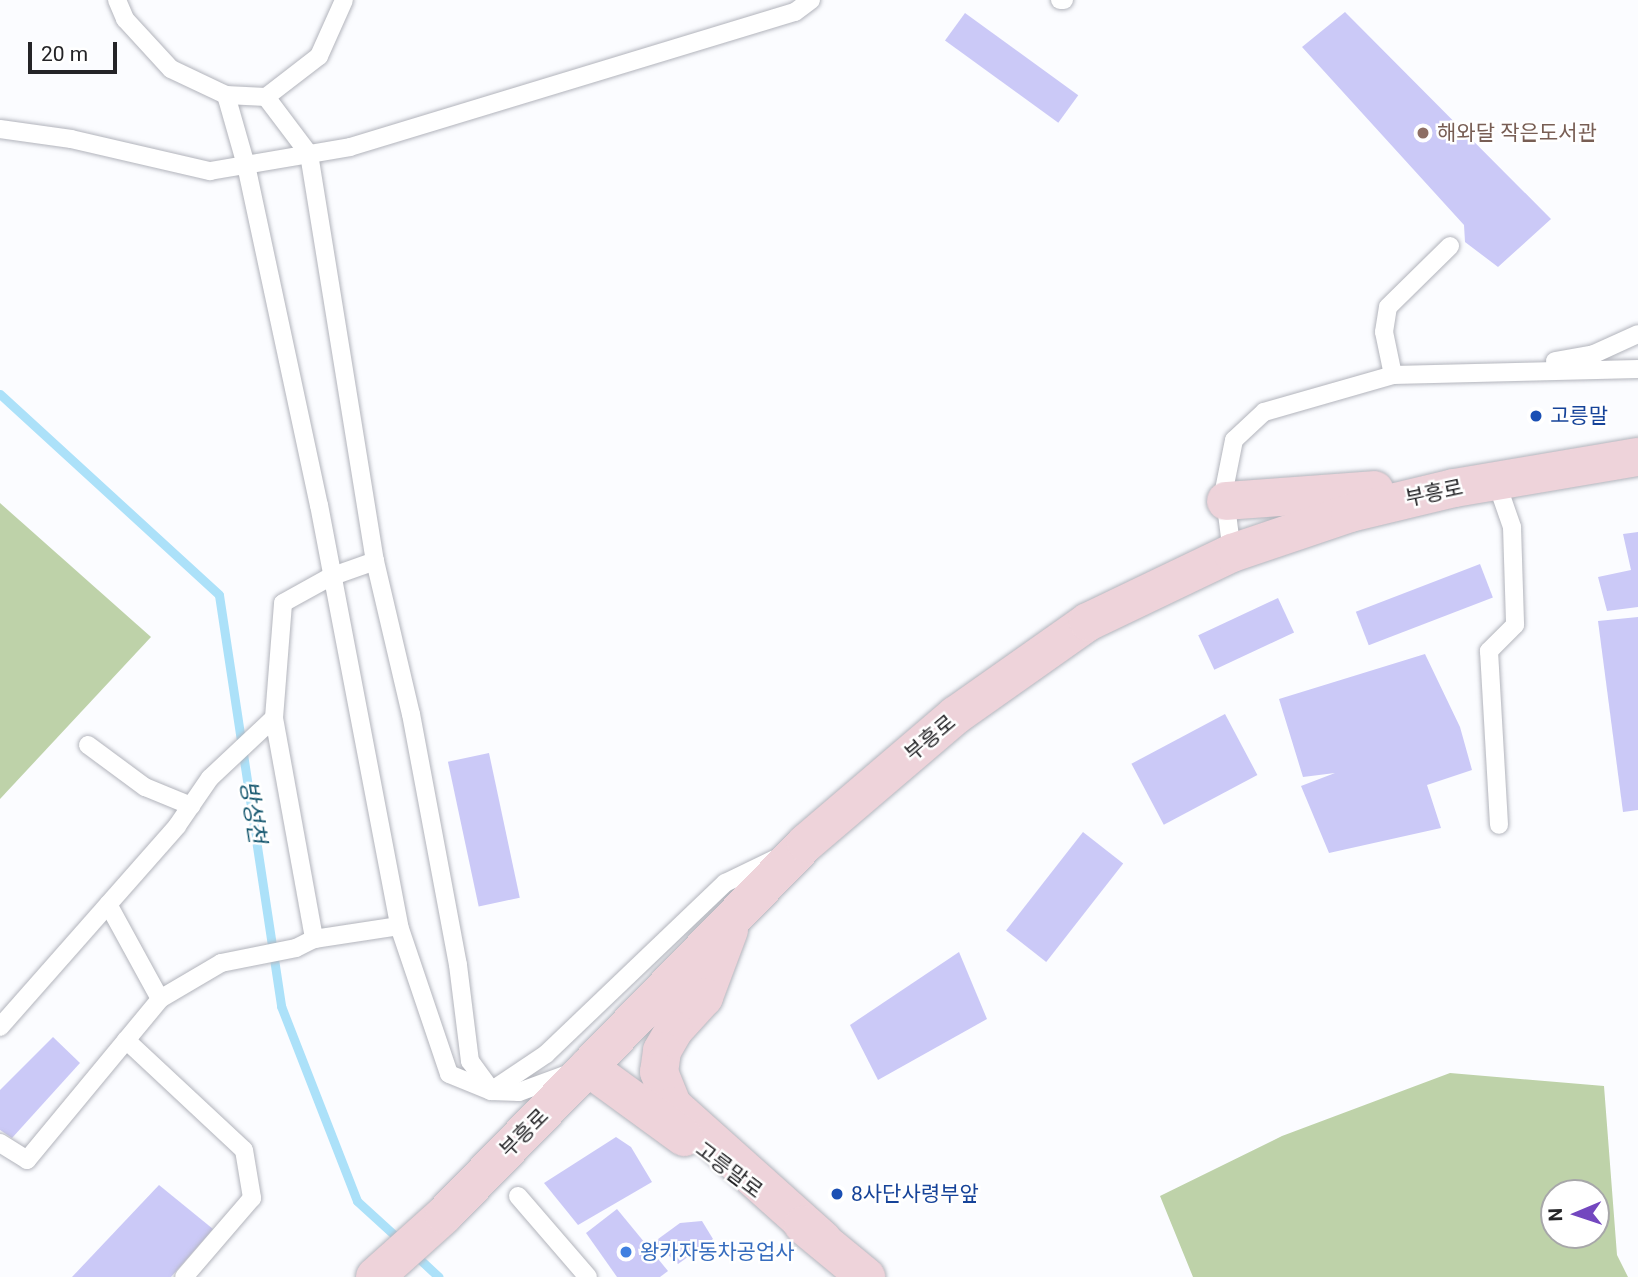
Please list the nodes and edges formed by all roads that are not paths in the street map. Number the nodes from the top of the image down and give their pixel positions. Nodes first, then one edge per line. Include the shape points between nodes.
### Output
1 (117, 0) edge
2 (344, 0) edge
3 (811, 0) edge
4 (226, 96) junction
5 (266, 97) junction
6 (0, 129) edge
7 (309, 154) junction
8 (247, 165) junction
9 (1450, 246) dead end
10 (1638, 334) edge
11 (1638, 369) edge
12 (1500, 371) junction
13 (1393, 374) junction
14 (1638, 457) edge
15 (1496, 481) junction
16 (1454, 488) junction
17 (1226, 501) junction
18 (1232, 553) junction
19 (375, 561) junction
20 (330, 577) junction
21 (274, 718) junction
22 (88, 745) dead end
23 (191, 806) junction
24 (1499, 825) dead end
25 (806, 844) junction
26 (108, 904) junction
27 (734, 916) junction
28 (399, 926) junction
29 (314, 939) junction
30 (160, 999) junction
31 (0, 1027) edge
32 (126, 1040) junction
33 (589, 1067) junction
34 (491, 1091) junction
35 (0, 1143) edge
36 (518, 1196) dead end
37 (823, 1240) junction
38 (184, 1277) edge
39 (375, 1277) edge
40 (588, 1277) edge
41 (866, 1277) edge

1 - 4 lane via 125,19 171,69
2 - 5 lane via 319,56
3 - 7 lane via 795,12 350,147
4 - 5 lane
4 - 8 lane
5 - 7 lane
6 - 8 lane via 71,139 210,172
7 - 8 lane
7 - 19 lane
8 - 20 lane
9 - 13 lane via 1388,307 1384,332
10 - 12 lane via 1594,354
11 - 12 lane
12 - 13 lane
13 - 17 lane via 1264,412 1234,440
14 - 15 main road, 부흥로
15 - 16 main road, 부흥로
15 - 24 lane via 1512,527 1515,625 1489,651
16 - 17 main road
16 - 18 main road, 부흥로 via 1350,513
17 - 18 lane
18 - 25 main road, 부흥로 via 1178,575 1077,630 956,715
19 - 20 lane
19 - 34 lane via 411,714 458,965 470,1060
20 - 21 lane via 283,603
20 - 28 lane
21 - 23 lane via 210,778
21 - 29 lane
22 - 23 lane via 145,787
23 - 26 lane
25 - 27 main road, 부흥로
25 - 34 lane via 725,883 546,1054
26 - 30 lane
26 - 31 lane
27 - 33 main road, 부흥로
27 - 37 main road via 704,997 674,1030 662,1051 659,1072 673,1105
28 - 29 lane
28 - 34 lane via 449,1074
29 - 30 lane via 296,948 221,963
30 - 32 lane
32 - 35 lane via 27,1160
32 - 38 lane via 244,1150 252,1198
33 - 34 lane via 519,1092
33 - 37 main road, 고릉말로
33 - 39 main road, 부흥로 via 444,1215
36 - 40 lane
37 - 41 main road, 고릉말로

